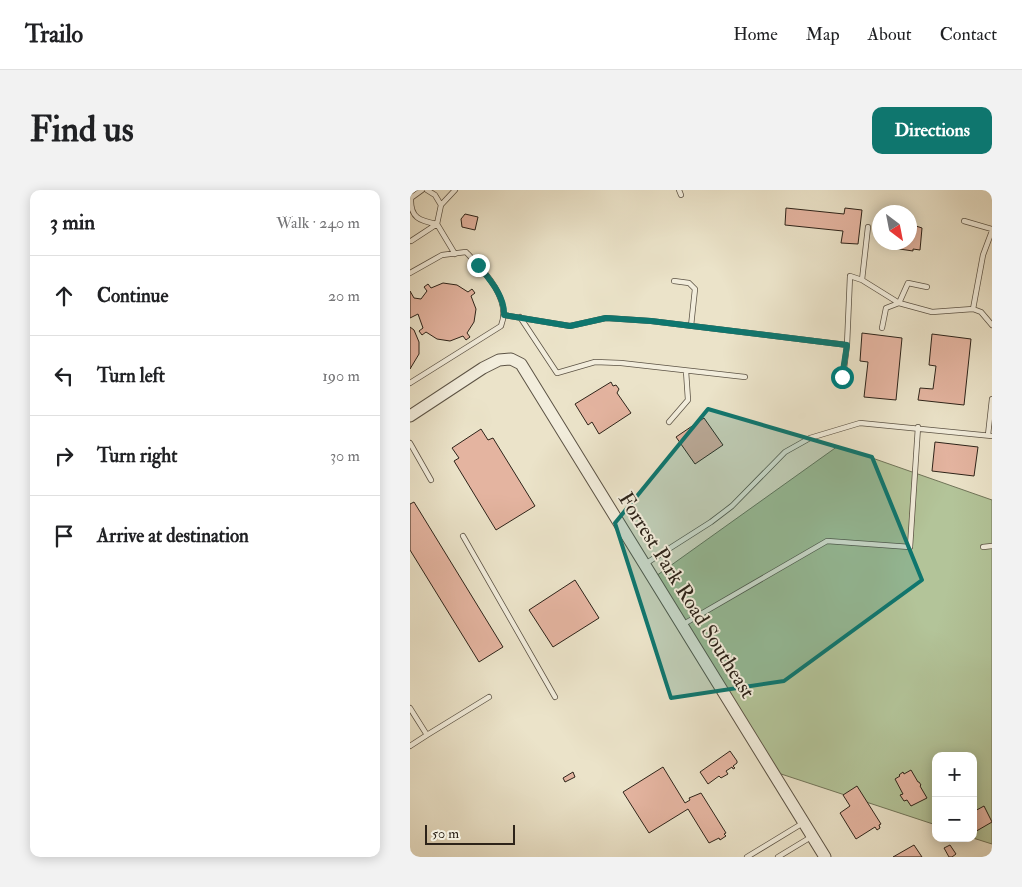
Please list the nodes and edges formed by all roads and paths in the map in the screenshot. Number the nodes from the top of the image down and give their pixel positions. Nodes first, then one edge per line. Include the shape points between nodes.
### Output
1 (422, 190) edge
2 (427, 190) edge
3 (455, 190) edge
4 (441, 205) junction
5 (964, 221) dead end
6 (437, 224) junction
7 (868, 227) dead end
8 (992, 230) edge
9 (411, 241) edge
10 (455, 254) junction
11 (410, 273) edge
12 (862, 280) junction
13 (674, 281) dead end
14 (927, 287) dead end
15 (899, 302) junction
16 (973, 309) junction
17 (504, 315) junction
18 (520, 317) junction
19 (992, 325) edge
20 (691, 326) junction
21 (882, 328) dead end
22 (847, 345) junction
23 (686, 371) junction
24 (842, 377) dead end
25 (745, 378) dead end
26 (410, 383) edge
27 (992, 399) edge
28 (410, 416) edge
29 (669, 422) dead end
30 (918, 427) junction
31 (990, 435) edge
32 (410, 443) edge
33 (431, 480) dead end
34 (463, 536) dead end
35 (992, 546) edge
36 (983, 547) dead end
37 (645, 564) junction
38 (682, 624) junction
39 (489, 697) dead end
40 (555, 697) dead end
41 (410, 708) edge
42 (427, 735) junction
43 (410, 746) edge
44 (804, 822) junction
45 (812, 836) junction
46 (747, 857) edge
47 (778, 857) edge
48 (825, 857) edge

1 - 6 lane via 410,198 410,207 416,218
2 - 4 lane
3 - 4 lane
4 - 6 lane
5 - 8 lane
6 - 9 lane
6 - 10 lane
7 - 12 lane
8 - 16 lane via 983,255
10 - 11 lane via 442,255
10 - 17 lane via 466,252 478,265 500,297
12 - 15 lane
12 - 22 lane via 850,276
13 - 20 lane via 689,283 695,289
14 - 15 lane via 908,283
15 - 16 lane via 932,312
15 - 21 lane via 886,308
16 - 19 lane via 981,312
17 - 18 lane
17 - 26 lane via 501,326
18 - 20 lane via 570,326 606,318
18 - 23 lane via 557,374 596,362
20 - 22 lane
22 - 24 lane
23 - 25 lane
23 - 29 lane via 688,400
27 - 31 lane
28 - 37 street, Forrest Park Road Southeast via 499,360 511,359 521,364
30 - 31 lane
30 - 37 lane via 860,423 810,438 785,452 732,506
30 - 38 lane via 910,547 827,541
32 - 33 lane
34 - 40 lane
35 - 36 lane
37 - 38 street, Forrest Park Road Southeast
38 - 44 street, Forrest Park Road Southeast
39 - 42 lane
41 - 42 lane
42 - 43 lane
44 - 45 street, Forrest Park Road Southeast
44 - 46 lane
45 - 47 lane
45 - 48 street, Forrest Park Road Southeast

